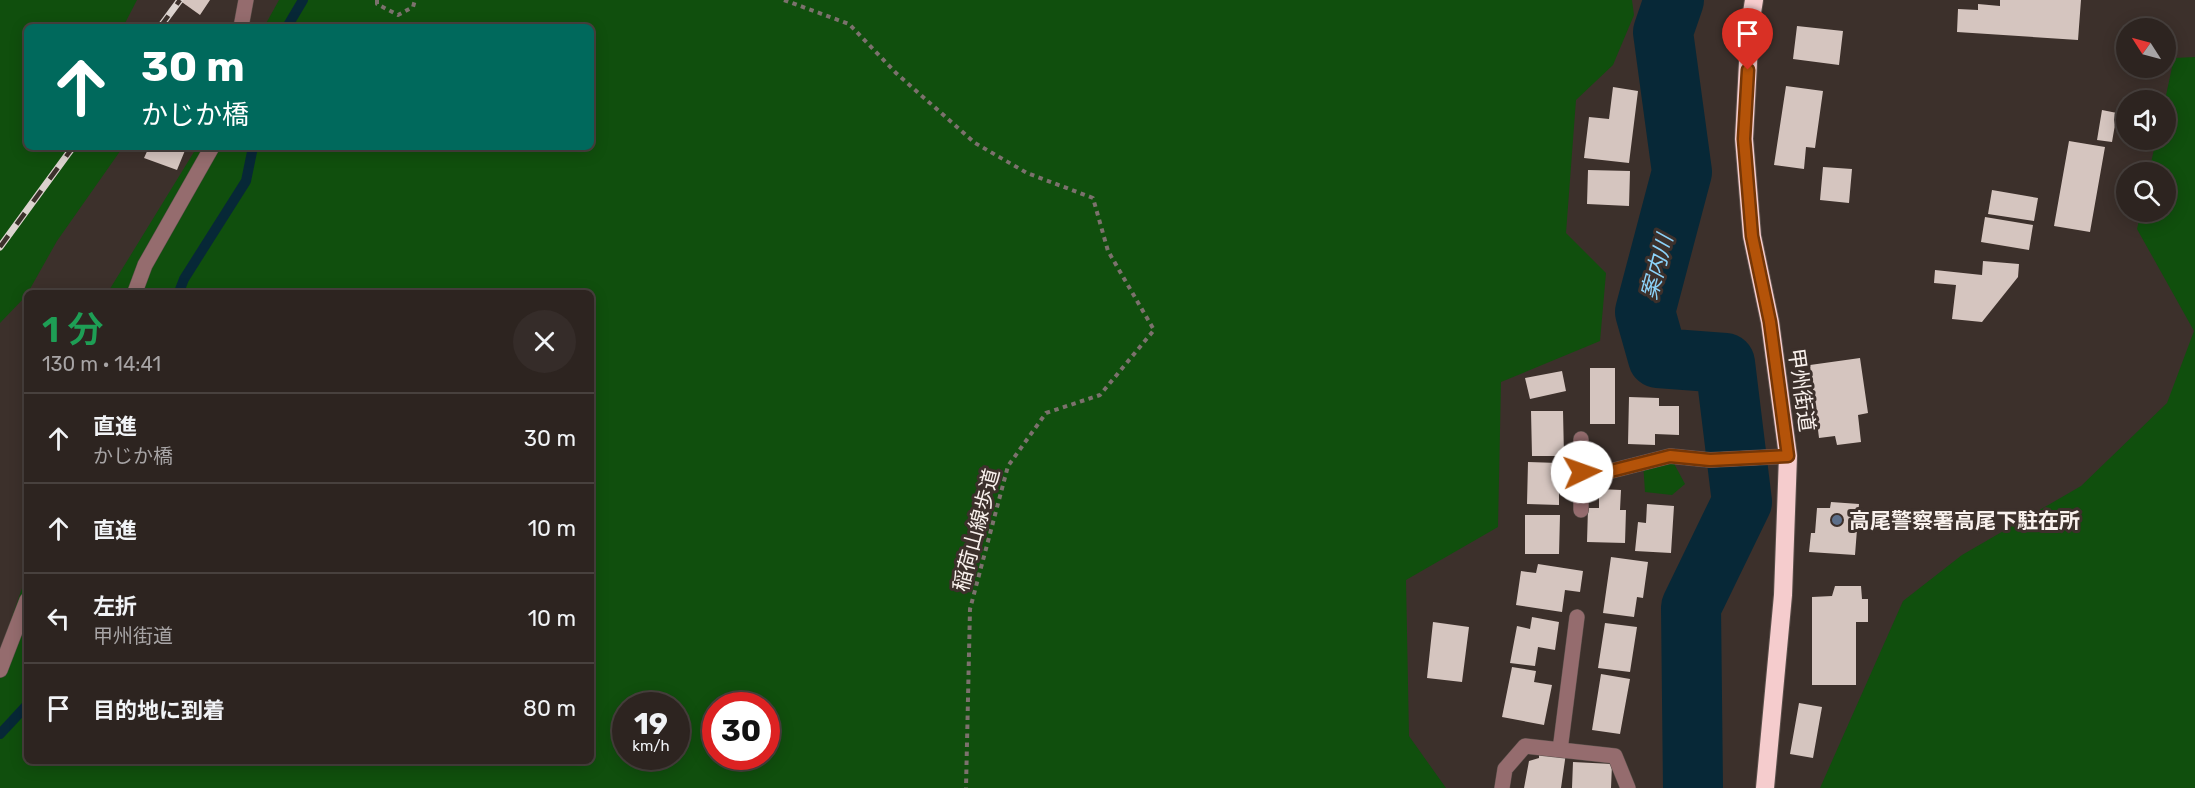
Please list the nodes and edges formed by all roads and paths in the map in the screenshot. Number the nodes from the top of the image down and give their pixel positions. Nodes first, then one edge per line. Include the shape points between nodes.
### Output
1 (246, 0) edge
2 (376, 0) edge
3 (415, 0) edge
4 (784, 0) edge
5 (1754, 0) edge
6 (242, 24) edge
7 (210, 150) edge
8 (136, 290) edge
9 (1581, 439) dead end
10 (1788, 456) junction
11 (1582, 472) junction
12 (1581, 510) dead end
13 (24, 608) edge
14 (1577, 617) dead end
15 (0, 670) edge
16 (1560, 750) junction
17 (966, 788) edge
18 (1502, 788) edge
19 (1628, 788) edge
20 (1765, 788) edge

1 - 6 street
2 - 3 path via 398,15 413,7
4 - 17 path, 稲荷山線歩道 via 849,24 896,73 975,143 1027,173 1093,198 1108,251 1154,330 1100,395 1046,413 1008,466 970,609
5 - 10 highway, 甲州街道 via 1744,139 1752,236 1770,322
7 - 8 street
9 - 11 street
10 - 11 street via 1710,460 1670,456 1611,471
10 - 20 highway, 甲州街道 via 1783,595
11 - 12 street
13 - 15 street
14 - 16 street
16 - 18 street via 1525,747 1505,769
16 - 19 street via 1615,756

